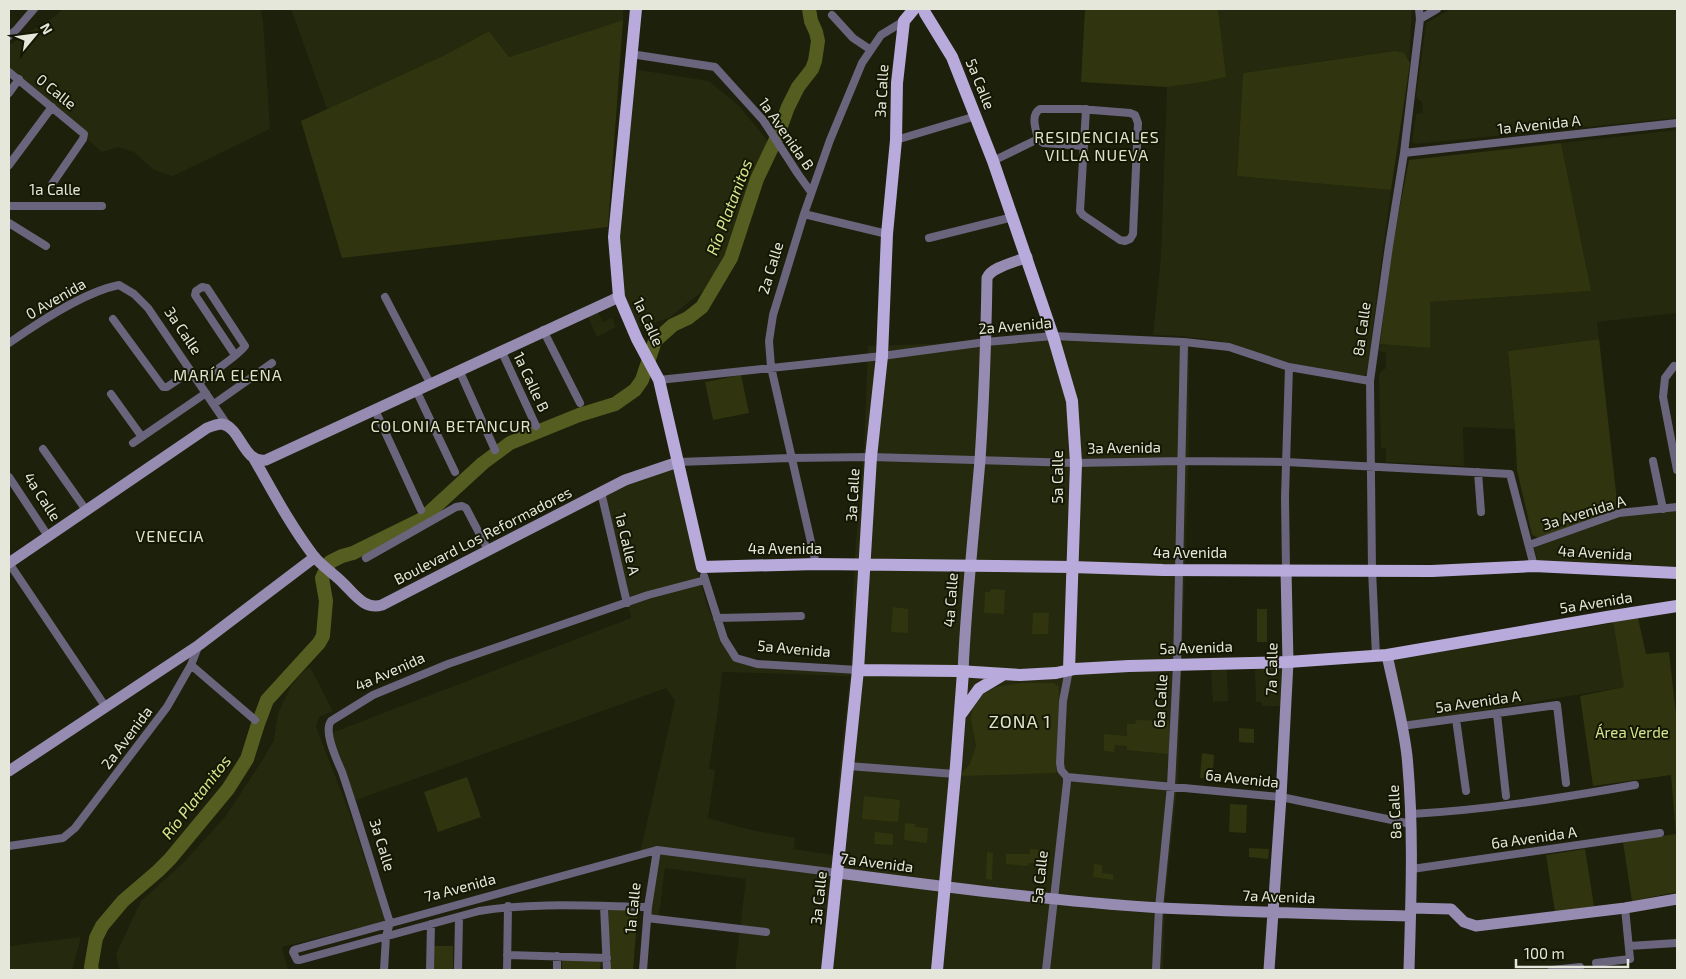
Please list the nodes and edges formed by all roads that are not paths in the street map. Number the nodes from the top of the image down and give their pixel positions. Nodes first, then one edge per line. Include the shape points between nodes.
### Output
1 (34, 9) edge
2 (636, 9) edge
3 (1419, 9) edge
4 (1438, 9) edge
5 (915, 13) edge
6 (832, 14) dead end
7 (1420, 18) junction
8 (9, 36) edge
9 (871, 50) junction
10 (631, 54) junction
11 (9, 72) edge
12 (19, 79) junction
13 (9, 92) edge
14 (52, 107) junction
15 (1083, 109) junction
16 (976, 116) junction
17 (1677, 123) edge
18 (1038, 139) junction
19 (896, 140) junction
20 (1084, 146) junction
21 (1404, 153) junction
22 (993, 160) junction
23 (9, 165) edge
24 (52, 184) dead end
25 (811, 192) junction
26 (9, 206) edge
27 (102, 206) dead end
28 (804, 214) junction
29 (1013, 216) junction
30 (9, 223) edge
31 (887, 234) junction
32 (929, 238) dead end
33 (46, 246) dead end
34 (1027, 257) junction
35 (119, 285) joint
36 (619, 296) junction
37 (385, 297) dead end
38 (113, 319) dead end
39 (543, 330) junction
40 (1054, 336) junction
41 (986, 342) junction
42 (1184, 342) junction
43 (9, 343) edge
44 (501, 350) junction
45 (235, 355) junction
46 (882, 356) junction
47 (272, 363) dead end
48 (1674, 366) dead end
49 (771, 367) junction
50 (1289, 367) junction
51 (459, 370) junction
52 (191, 371) junction
53 (659, 380) junction
54 (1370, 381) junction
55 (199, 382) junction
56 (430, 383) junction
57 (416, 390) junction
58 (206, 393) junction
59 (111, 394) dead end
60 (580, 403) dead end
61 (214, 404) junction
62 (375, 410) junction
63 (536, 426) dead end
64 (229, 427) junction
65 (142, 437) junction
66 (133, 443) dead end
67 (43, 449) dead end
68 (495, 450) dead end
69 (253, 457) junction
70 (790, 458) junction
71 (871, 458) junction
72 (266, 460) junction
73 (980, 460) junction
74 (1180, 461) junction
75 (1653, 461) dead end
76 (678, 462) junction
77 (1286, 462) junction
78 (1076, 463) junction
79 (1372, 467) junction
80 (1677, 470) edge
81 (455, 472) dead end
82 (1478, 472) junction
83 (262, 473) junction
84 (9, 477) edge
85 (601, 492) junction
86 (1677, 507) edge
87 (1663, 509) junction
88 (86, 510) junction
89 (421, 510) dead end
90 (1481, 512) dead end
91 (48, 536) junction
92 (1529, 545) junction
93 (488, 550) junction
94 (316, 558) junction
95 (366, 558) dead end
96 (10, 560) edge
97 (816, 564) junction
98 (865, 565) junction
99 (702, 566) junction
100 (970, 566) junction
101 (1534, 566) junction
102 (1072, 567) junction
103 (1179, 570) junction
104 (1286, 570) junction
105 (1372, 570) junction
106 (1677, 573) edge
107 (705, 580) junction
108 (627, 603) junction
109 (1677, 606) edge
110 (801, 616) dead end
111 (717, 618) junction
112 (724, 639) joint
113 (199, 644) junction
114 (1382, 655) junction
115 (1288, 662) junction
116 (192, 664) junction
117 (1177, 665) junction
118 (858, 670) junction
119 (1069, 670) junction
120 (963, 672) junction
121 (1005, 674) junction
122 (105, 706) junction
123 (961, 714) junction
124 (1497, 714) junction
125 (1456, 719) junction
126 (255, 720) dead end
127 (1402, 726) junction
128 (328, 732) joint
129 (848, 766) junction
130 (9, 771) edge
131 (955, 774) junction
132 (1067, 776) junction
133 (1566, 783) dead end
134 (1635, 785) dead end
135 (1172, 786) junction
136 (1466, 792) dead end
137 (1506, 796) dead end
138 (1281, 797) junction
139 (1411, 819) junction
140 (1660, 833) dead end
141 (9, 846) edge
142 (657, 850) junction
143 (1412, 869) junction
144 (838, 873) junction
145 (944, 887) junction
146 (1054, 898) junction
147 (1677, 899) edge
148 (508, 906) junction
149 (604, 906) junction
150 (648, 907) junction
151 (1159, 908) junction
152 (1626, 908) junction
153 (1410, 912) junction
154 (1273, 913) junction
155 (459, 916) junction
156 (647, 918) junction
157 (390, 923) junction
158 (431, 924) junction
159 (766, 932) dead end
160 (386, 936) junction
161 (1677, 943) edge
162 (1629, 946) junction
163 (507, 955) junction
164 (557, 956) junction
165 (607, 958) junction
166 (1596, 963) dead end
167 (1580, 967) dead end
168 (384, 970) edge
169 (430, 970) edge
170 (458, 970) edge
171 (507, 970) edge
172 (557, 970) edge
173 (607, 970) edge
174 (643, 970) edge
175 (828, 970) edge
176 (937, 970) edge
177 (1046, 970) edge
178 (1156, 970) edge
179 (1269, 970) edge
180 (1409, 970) edge
181 (1552, 970) edge

1 - 8 street
2 - 10 main road, 1a Calle
3 - 7 street, 8a Calle
4 - 7 street
5 - 9 street, 2a Calle via 881,35
5 - 16 main road, 5a Calle via 952,57
5 - 19 main road, 3a Calle via 897,83
6 - 9 street via 853,38
7 - 21 street, 8a Calle
9 - 25 street, 2a Calle via 840,114
10 - 25 street, 1a Avenida B via 713,66 720,71 763,120
10 - 36 main road, 1a Calle via 614,237
11 - 12 street, 0 Calle
12 - 13 street
12 - 14 street, 0 Calle
14 - 23 street
14 - 24 street, 0 Calle via 84,134
15 - 18 street via 1038,110 1034,117
15 - 20 street
15 - 20 street via 1130,113 1138,120 1133,234 1130,240 1120,240 1083,215 1080,208
16 - 19 street
16 - 22 main road, 5a Calle
17 - 21 street, 1a Avenida A
18 - 20 street via 1043,143
18 - 22 street
19 - 31 main road, 3a Calle
21 - 54 street, 8a Calle
22 - 29 main road, 5a Calle
25 - 28 street, 2a Calle
26 - 27 street, 1a Calle
28 - 31 street
28 - 49 street, 2a Calle via 774,315 769,341
29 - 32 street
29 - 34 main road, 5a Calle
30 - 33 street
31 - 46 main road, 3a Calle
34 - 40 main road, 5a Calle
34 - 41 main road, 4a Calle via 994,270 988,276
35 - 43 street, 0 Avenida via 79,300
35 - 52 street, 3a Calle via 148,308
36 - 39 main road
36 - 53 main road, 1a Calle via 636,339
37 - 56 street
38 - 52 street via 163,387
39 - 44 main road
39 - 60 street
40 - 41 street, 2a Avenida
40 - 42 street, 2a Avenida
40 - 78 main road, 5a Calle via 1072,402
41 - 46 street, 2a Avenida
41 - 73 main road, 4a Calle
42 - 50 street, 2a Avenida via 1229,347
42 - 74 street, 6a Calle
44 - 51 main road
44 - 63 street, 1a Calle B
45 - 45 street via 195,295 202,287 207,288 244,342 243,349
45 - 55 street
46 - 49 street, 2a Avenida
46 - 71 main road, 3a Calle
47 - 61 street
48 - 80 street via 1665,378 1663,397
49 - 53 street, 2a Avenida
49 - 70 street, 2a Calle
50 - 54 street, 2a Avenida
50 - 77 street, 7a Calle
51 - 56 main road
51 - 68 street
52 - 55 street, 3a Calle
53 - 76 main road, 1a Calle
54 - 79 street, 8a Calle
55 - 58 street, 3a Calle
56 - 57 main road
57 - 62 main road
57 - 81 street
58 - 61 street, 3a Calle
58 - 65 street
59 - 65 street
61 - 64 street, 3a Calle
62 - 72 main road
62 - 89 street
64 - 69 main road, Boulevard Los Reformadores
64 - 88 main road via 223,424 207,428
65 - 66 street
67 - 88 street
69 - 72 main road
69 - 83 main road, Boulevard Los Reformadores
70 - 71 street, 3a Avenida
70 - 76 street, 3a Avenida
70 - 97 street, 2a Calle
71 - 73 street, 3a Avenida
71 - 98 main road, 3a Calle
72 - 83 main road
73 - 78 street, 3a Avenida
73 - 100 main road, 4a Calle
74 - 77 street, 3a Avenida
74 - 78 street, 3a Avenida
74 - 103 street, 6a Calle
75 - 87 street
76 - 85 main road, Boulevard Los Reformadores
76 - 99 main road, 1a Calle
77 - 79 street, 3a Avenida
77 - 104 street, 7a Calle
78 - 102 main road, 5a Calle
79 - 82 street, 3a Avenida
79 - 105 street, 8a Calle
82 - 90 street
82 - 92 street, 3a Avenida via 1510,474
83 - 94 main road, Boulevard Los Reformadores
84 - 91 street, 4a Calle
85 - 93 main road, Boulevard Los Reformadores
85 - 108 street, 1a Calle A
86 - 87 street, 3a Avenida A
87 - 92 street, 3a Avenida A via 1619,513
88 - 91 main road
91 - 96 main road
92 - 101 street
93 - 94 main road, Boulevard Los Reformadores via 378,606 363,603
93 - 95 street via 462,506
94 - 113 main road
96 - 122 street
97 - 98 main road, 4a Avenida
97 - 99 main road, 4a Avenida
98 - 100 main road, 4a Avenida
98 - 118 main road, 3a Calle
99 - 107 street, 1a Calle
100 - 102 main road, 4a Avenida
100 - 120 main road, 4a Calle
101 - 105 main road, 4a Avenida
101 - 106 main road, 4a Avenida
102 - 103 main road, 4a Avenida
102 - 119 main road, 5a Calle
103 - 104 main road, 4a Avenida
103 - 117 street, 6a Calle
104 - 105 main road, 4a Avenida
104 - 115 main road, 7a Calle
105 - 114 street, 8a Calle
107 - 108 street, 4a Avenida
107 - 111 street, 1a Calle
108 - 128 street, 4a Avenida via 448,664 373,695 333,719 328,725
109 - 114 main road, 5a Avenida
110 - 111 street
111 - 112 street, 1a Calle
112 - 118 street, 5a Avenida via 736,658 757,664
113 - 116 street, 2a Avenida
113 - 122 main road
114 - 115 main road, 5a Avenida
114 - 127 main road, 8a Calle
115 - 117 main road, 5a Avenida
115 - 138 main road, 7a Calle
116 - 126 street
116 - 141 street, 2a Avenida via 168,707 75,828 63,838
117 - 119 main road, 5a Avenida
117 - 135 street, 6a Calle
118 - 120 main road, 5a Avenida
118 - 129 main road, 3a Calle
119 - 121 main road, 5a Avenida
119 - 132 street, 5a Calle via 1063,701 1060,763
120 - 121 main road, 5a Avenida
120 - 123 main road, 4a Calle
121 - 123 main road via 979,690
122 - 130 main road
123 - 131 main road, 4a Calle
124 - 125 street, 5a Avenida A
124 - 133 street, 5a Avenida A via 1557,705
124 - 137 street
125 - 127 street, 5a Avenida A
125 - 136 street
127 - 139 main road, 8a Calle
128 - 157 street, 3a Calle
129 - 131 street
129 - 144 main road, 3a Calle
131 - 145 main road, 4a Calle
132 - 135 street, 6a Avenida
132 - 146 street, 5a Calle
134 - 139 street, 6a Avenida
135 - 138 street, 6a Avenida
135 - 151 street, 6a Calle
138 - 139 street, 6a Avenida
138 - 154 main road, 7a Calle
139 - 143 main road, 8a Calle
140 - 143 street, 6a Avenida A
142 - 144 street, 7a Avenida
142 - 150 street, 1a Calle
142 - 157 street, 7a Avenida
143 - 153 main road, 8a Calle
144 - 145 main road, 7a Avenida
144 - 175 main road, 3a Calle
145 - 146 main road, 7a Avenida
145 - 176 main road, 4a Calle
146 - 151 main road, 7a Avenida
146 - 177 street, 5a Calle
147 - 152 main road, 7a Avenida
148 - 149 street, 7a Avenida
148 - 155 street, 7a Avenida
148 - 163 street
149 - 150 street, 7a Avenida
149 - 165 street
150 - 156 street, 1a Calle
151 - 154 main road, 7a Avenida
151 - 178 street, 6a Calle
152 - 153 main road, 7a Avenida via 1476,926 1464,922 1451,909
152 - 162 street
153 - 154 main road, 7a Avenida
153 - 180 main road, 8a Calle
154 - 179 main road, 7a Calle
155 - 158 street, 7a Avenida
155 - 170 street
156 - 159 street
156 - 174 street, 1a Calle
157 - 160 street
157 - 160 street, 7a Avenida via 294,950 295,958 300,960
158 - 160 street, 7a Avenida
158 - 169 street
160 - 168 street
161 - 162 street
162 - 166 street via 1630,959
163 - 164 street
163 - 171 street
164 - 165 street
164 - 172 street
165 - 173 street
167 - 181 street

